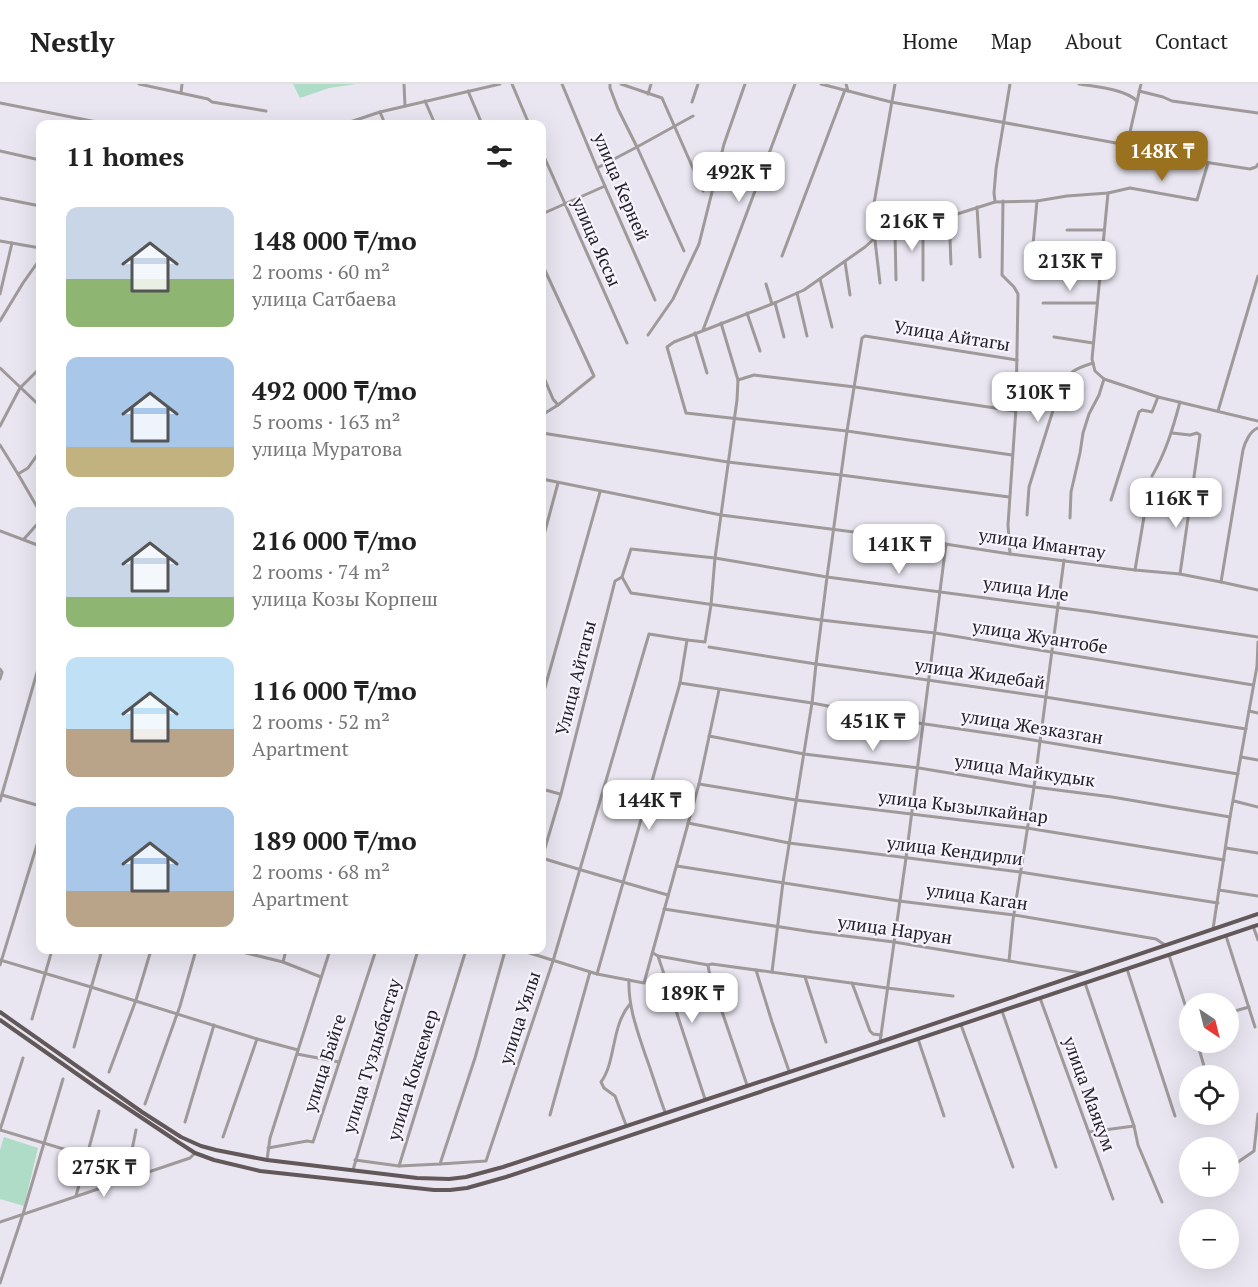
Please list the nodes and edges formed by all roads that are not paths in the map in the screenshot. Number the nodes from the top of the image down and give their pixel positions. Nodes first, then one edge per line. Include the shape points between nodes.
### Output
1 (139, 84) edge
2 (182, 84) edge
3 (404, 84) edge
4 (500, 84) edge
5 (512, 84) edge
6 (562, 84) edge
7 (610, 84) edge
8 (621, 84) edge
9 (651, 84) edge
10 (698, 84) edge
11 (745, 84) edge
12 (795, 84) edge
13 (821, 84) edge
14 (846, 84) edge
15 (895, 84) edge
16 (1010, 84) edge
17 (1079, 84) edge
18 (1141, 84) edge
19 (468, 91) junction
20 (847, 91) junction
21 (1139, 91) junction
22 (181, 93) junction
23 (648, 93) junction
24 (425, 101) junction
25 (1137, 101) junction
26 (692, 102) dead end
27 (891, 102) junction
28 (0, 103) edge
29 (405, 106) junction
30 (266, 111) dead end
31 (380, 112) junction
32 (1258, 113) edge
33 (693, 116) dead end
34 (87, 120) edge
35 (356, 120) edge
36 (383, 120) edge
37 (433, 120) edge
38 (480, 120) edge
39 (528, 120) edge
40 (1004, 123) junction
41 (675, 126) junction
42 (1127, 145) junction
43 (637, 147) junction
44 (0, 151) edge
45 (36, 159) edge
46 (546, 161) edge
47 (1209, 163) junction
48 (1258, 164) edge
49 (597, 168) junction
50 (605, 186) junction
51 (703, 191) dead end
52 (1108, 193) junction
53 (0, 198) edge
54 (995, 201) junction
55 (1003, 201) junction
56 (1036, 201) junction
57 (564, 203) junction
58 (36, 205) edge
59 (977, 207) junction
60 (546, 212) edge
61 (949, 216) junction
62 (923, 224) junction
63 (1067, 230) dead end
64 (1104, 230) junction
65 (895, 232) junction
66 (874, 238) junction
67 (0, 241) edge
68 (12, 243) junction
69 (36, 247) edge
70 (684, 251) dead end
71 (782, 255) dead end
72 (980, 257) dead end
73 (844, 262) junction
74 (951, 264) dead end
75 (36, 265) edge
76 (1046, 266) dead end
77 (1031, 267) dead end
78 (1101, 267) junction
79 (546, 273) edge
80 (1258, 276) edge
81 (820, 279) junction
82 (896, 280) dead end
83 (923, 280) dead end
84 (880, 283) dead end
85 (766, 284) dead end
86 (797, 293) junction
87 (0, 294) edge
88 (850, 295) dead end
89 (656, 300) dead end
90 (1043, 303) dead end
91 (1097, 303) junction
92 (774, 304) junction
93 (747, 314) junction
94 (0, 321) edge
95 (722, 323) junction
96 (832, 327) dead end
97 (703, 330) junction
98 (695, 333) junction
99 (648, 334) dead end
100 (807, 336) dead end
101 (1054, 337) dead end
102 (784, 338) dead end
103 (627, 343) dead end
104 (1093, 343) junction
105 (760, 351) dead end
106 (1017, 360) junction
107 (1093, 363) junction
108 (0, 369) edge
109 (36, 372) edge
110 (707, 373) dead end
111 (1104, 379) junction
112 (738, 380) junction
113 (546, 382) edge
114 (855, 387) junction
115 (20, 388) junction
116 (1158, 397) junction
117 (36, 402) edge
118 (1180, 402) junction
119 (558, 405) junction
120 (1015, 411) junction
121 (1218, 411) junction
122 (546, 412) edge
123 (734, 418) junction
124 (1258, 421) edge
125 (0, 426) edge
126 (1258, 428) edge
127 (847, 431) junction
128 (1172, 433) junction
129 (546, 434) edge
130 (0, 445) edge
131 (1012, 455) junction
132 (36, 457) edge
133 (728, 462) junction
134 (18, 474) junction
135 (841, 475) junction
136 (1152, 476) dead end
137 (546, 480) edge
138 (558, 483) junction
139 (600, 492) junction
140 (1009, 497) junction
141 (1111, 500) dead end
142 (36, 505) edge
143 (1145, 511) dead end
144 (721, 515) junction
145 (1026, 515) dead end
146 (1070, 518) dead end
147 (36, 526) edge
148 (546, 527) edge
149 (834, 529) junction
150 (0, 531) edge
151 (24, 539) junction
152 (36, 544) edge
153 (946, 544) junction
154 (1010, 554) junction
155 (715, 558) junction
156 (1064, 560) junction
157 (1135, 570) junction
158 (1180, 574) junction
159 (622, 577) junction
160 (827, 577) junction
161 (1221, 582) junction
162 (1258, 590) edge
163 (941, 591) junction
164 (711, 605) junction
165 (1057, 608) junction
166 (821, 620) junction
167 (935, 633) junction
168 (1258, 637) edge
169 (687, 640) junction
170 (1258, 642) edge
171 (709, 647) dead end
172 (1051, 653) junction
173 (816, 664) junction
174 (1258, 666) edge
175 (0, 669) edge
176 (36, 676) edge
177 (0, 679) edge
178 (929, 680) junction
179 (680, 683) junction
180 (546, 684) edge
181 (1253, 685) junction
182 (719, 690) junction
183 (1045, 697) junction
184 (813, 703) junction
185 (1250, 711) junction
186 (1258, 713) edge
187 (923, 724) junction
188 (1246, 729) junction
189 (709, 736) junction
190 (1039, 741) junction
191 (804, 754) junction
192 (1241, 757) junction
193 (1258, 760) edge
194 (918, 768) junction
195 (1238, 774) junction
196 (699, 784) junction
197 (1034, 787) junction
198 (546, 790) edge
199 (561, 794) junction
200 (1, 795) edge
201 (796, 800) junction
202 (0, 801) edge
203 (1234, 801) junction
204 (36, 805) edge
205 (1258, 807) edge
206 (912, 814) junction
207 (1230, 817) junction
208 (688, 823) junction
209 (1027, 828) junction
210 (789, 843) junction
211 (546, 845) edge
212 (36, 848) edge
213 (1226, 848) junction
214 (1258, 853) edge
215 (906, 858) junction
216 (546, 859) edge
217 (1224, 860) junction
218 (677, 866) junction
219 (580, 870) junction
220 (1020, 872) junction
221 (623, 882) junction
222 (783, 882) junction
223 (1219, 890) junction
224 (668, 895) junction
225 (1258, 896) edge
226 (899, 901) junction
227 (1217, 903) junction
228 (664, 909) junction
229 (1258, 914) edge
230 (1014, 915) junction
231 (1256, 926) edge
232 (778, 927) junction
233 (1213, 929) junction
234 (1226, 936) junction
235 (1258, 940) edge
236 (894, 942) junction
237 (1165, 945) junction
238 (653, 952) junction
239 (51, 954) edge
240 (101, 954) edge
241 (150, 954) edge
242 (195, 954) edge
243 (252, 954) edge
244 (285, 954) edge
245 (329, 954) edge
246 (375, 954) edge
247 (417, 954) edge
248 (465, 954) edge
249 (505, 954) edge
250 (532, 954) edge
251 (1169, 955) junction
252 (658, 956) junction
253 (1, 960) edge
254 (553, 961) junction
255 (1009, 961) junction
256 (283, 962) junction
257 (708, 964) junction
258 (0, 965) edge
259 (1127, 969) junction
260 (756, 970) junction
261 (590, 972) junction
262 (772, 972) junction
263 (45, 973) junction
264 (1082, 973) junction
265 (597, 974) junction
266 (321, 977) junction
267 (805, 977) junction
268 (629, 980) junction
269 (852, 983) junction
270 (1084, 983) junction
271 (91, 987) junction
272 (887, 988) junction
273 (1181, 993) edge
274 (953, 996) dead end
275 (1040, 998) junction
276 (136, 1000) junction
277 (630, 1005) junction
278 (1248, 1007) junction
279 (1239, 1010) edge
280 (1002, 1011) junction
281 (0, 1012) edge
282 (176, 1013) junction
283 (32, 1019) dead end
284 (0, 1020) edge
285 (942, 1021) junction
286 (214, 1025) junction
287 (961, 1025) junction
288 (1255, 1027) dead end
289 (945, 1030) junction
290 (880, 1035) junction
291 (257, 1039) junction
292 (918, 1039) junction
293 (826, 1042) dead end
294 (880, 1042) junction
295 (74, 1047) dead end
296 (297, 1052) junction
297 (23, 1058) dead end
298 (339, 1062) junction
299 (789, 1071) junction
300 (109, 1072) dead end
301 (63, 1079) dead end
302 (747, 1085) junction
303 (705, 1099) junction
304 (146, 1104) dead end
305 (133, 1105) junction
306 (99, 1111) dead end
307 (130, 1111) junction
308 (665, 1112) junction
309 (1258, 1114) edge
310 (550, 1115) dead end
311 (944, 1116) dead end
312 (1175, 1116) dead end
313 (185, 1122) dead end
314 (626, 1125) junction
315 (1134, 1126) junction
316 (0, 1130) edge
317 (136, 1130) dead end
318 (1089, 1132) junction
319 (605, 1133) junction
320 (223, 1137) dead end
321 (608, 1143) junction
322 (44, 1144) junction
323 (268, 1148) junction
324 (195, 1153) junction
325 (87, 1156) junction
326 (267, 1160) junction
327 (355, 1160) junction
328 (1239, 1161) edge
329 (440, 1164) junction
330 (399, 1166) junction
331 (1013, 1167) dead end
332 (1056, 1167) dead end
333 (353, 1170) junction
334 (374, 1173) junction
335 (126, 1180) junction
336 (372, 1184) junction
337 (75, 1196) junction
338 (1113, 1199) dead end
339 (1162, 1202) dead end
340 (23, 1214) junction
341 (0, 1222) edge
342 (0, 1283) edge

1 - 22 street
2 - 22 street
3 - 29 street
4 - 19 street
5 - 39 street
6 - 49 street, улица Керней
7 - 43 street
8 - 23 street
9 - 23 street
10 - 26 street
11 - 99 street via 724,144 699,244 673,299
12 - 97 street
13 - 20 street
14 - 20 street
15 - 27 street
16 - 40 street
17 - 25 street via 1124,93
18 - 21 street
19 - 24 street
19 - 38 street
20 - 27 street
20 - 71 street
21 - 25 street
21 - 32 street via 1172,101
22 - 30 street
23 - 41 street via 662,98
24 - 29 street
24 - 37 street
25 - 42 street
27 - 40 street
27 - 66 street via 872,216
28 - 34 street
29 - 31 street
31 - 35 street
31 - 36 street
33 - 41 street
40 - 42 street
40 - 54 street
41 - 43 street
41 - 51 street
42 - 47 street
43 - 49 street
43 - 70 street
44 - 45 street
46 - 57 street, улица Яссы
47 - 48 street via 1250,169
47 - 52 street via 1197,200 1130,188
49 - 50 street, улица Керней
50 - 57 street
50 - 89 street, улица Керней
52 - 56 street
52 - 64 street
53 - 58 street
54 - 55 street
54 - 59 street
55 - 56 street
55 - 106 street via 1002,274 1017,294
56 - 77 street
57 - 60 street
57 - 103 street, улица Яссы
59 - 61 street
59 - 72 street
61 - 62 street
61 - 74 street
62 - 65 street
62 - 83 street
63 - 64 street
64 - 78 street
65 - 66 street
65 - 82 street
66 - 73 street
66 - 84 street
67 - 68 street
68 - 69 street
68 - 87 street
73 - 81 street
73 - 88 street
75 - 94 street
76 - 78 street
78 - 91 street
79 - 119 street via 594,376
80 - 121 street
81 - 86 street
81 - 96 street
85 - 92 street
86 - 92 street
86 - 100 street
90 - 91 street
91 - 104 street
92 - 93 street
92 - 102 street
93 - 95 street
93 - 105 street
95 - 97 street
95 - 112 street
97 - 98 street
98 - 110 street
98 - 123 street via 667,347 686,413
101 - 104 street
104 - 107 street
106 - 114 street, Улица Айтагы via 865,336 861,339
106 - 120 street
107 - 111 street
107 - 145 street via 1068,374 1060,388 1029,487
108 - 115 street
109 - 115 street
111 - 116 street
111 - 146 street via 1083,433
112 - 114 street via 754,375
112 - 123 street
113 - 119 street
114 - 120 street
114 - 127 street, Улица Айтагы
115 - 117 street
115 - 125 street
116 - 118 street
116 - 141 street via 1152,412 1139,412
118 - 121 street
118 - 128 street
119 - 122 street
120 - 131 street
121 - 124 street
123 - 127 street
123 - 133 street
126 - 161 street via 1248,437 1243,450
127 - 131 street
127 - 135 street
128 - 136 street
128 - 158 street via 1200,435
129 - 133 street
130 - 134 street
131 - 140 street
132 - 134 street
133 - 135 street
133 - 144 street
134 - 142 street
135 - 140 street
135 - 149 street
137 - 138 street, улица Имантау
138 - 139 street, улица Имантау
138 - 148 street
139 - 144 street, улица Имантау
139 - 180 street
140 - 154 street
143 - 157 street
144 - 149 street, улица Имантау
144 - 155 street
147 - 151 street
149 - 153 street, улица Имантау
149 - 160 street
150 - 151 street
151 - 152 street
153 - 154 street, улица Имантау
153 - 163 street
154 - 156 street, улица Имантау
155 - 159 street, Улица Айтагы via 631,549
155 - 160 street, улица Иле
155 - 164 street
156 - 157 street, улица Имантау
156 - 165 street, улица Кендирли
157 - 158 street, улица Имантау
158 - 161 street, улица Имантау
159 - 164 street via 632,593
159 - 199 street, Улица Айтагы via 615,581
160 - 163 street, улица Иле
160 - 166 street
161 - 162 street, улица Имантау
163 - 165 street, улица Иле
163 - 167 street
164 - 166 street
164 - 169 street via 705,642
165 - 168 street, улица Иле
165 - 172 street, улица Кендирли
166 - 167 street, улица Жуантобе
166 - 173 street
167 - 172 street, улица Жуантобе
167 - 178 street
169 - 179 street
169 - 219 street, улица Уялы via 649,634
170 - 174 street
171 - 173 street, улица Жидебай
172 - 181 street, улица Жуантобе
172 - 183 street, улица Кендирли
173 - 178 street, улица Жидебай
173 - 184 street
174 - 181 street
175 - 177 street
176 - 200 street
178 - 183 street, улица Жидебай
178 - 187 street
179 - 182 street, улица Жезказган
179 - 221 street
181 - 185 street
182 - 184 street, улица Жезказган
182 - 189 street
183 - 188 street, улица Жидебай
183 - 190 street, улица Кендирли
184 - 187 street, улица Жезказган
184 - 191 street
185 - 186 street
185 - 188 street
187 - 190 street, улица Жезказган
187 - 194 street
188 - 192 street
189 - 191 street, улица Майкудык
189 - 196 street
190 - 195 street, улица Жезказган
190 - 197 street, улица Кендирли
191 - 194 street, улица Майкудык
191 - 201 street
192 - 193 street
192 - 195 street
194 - 197 street, улица Майкудык
194 - 206 street
195 - 203 street
196 - 201 street, улица Кызылкайнар
196 - 208 street
197 - 207 street, улица Майкудык
197 - 209 street, улица Кендирли
198 - 199 street
199 - 211 street, Улица Айтагы
200 - 202 street
200 - 204 street
201 - 206 street, улица Кызылкайнар
201 - 210 street
203 - 205 street
203 - 207 street
206 - 209 street, улица Кызылкайнар
206 - 215 street
207 - 213 street
208 - 210 street, улица Кендирли
208 - 218 street
209 - 217 street, улица Кызылкайнар
209 - 220 street, улица Кендирли
210 - 215 street, улица Кендирли
210 - 222 street
212 - 253 street
213 - 214 street
213 - 217 street
215 - 220 street, улица Кендирли
215 - 226 street
216 - 219 street
217 - 223 street
218 - 222 street, улица Каган
218 - 224 street
219 - 221 street
219 - 254 street, улица Уялы
220 - 227 street, улица Кендирли
220 - 230 street, улица Кендирли
221 - 224 street
221 - 265 street
222 - 226 street, улица Каган
222 - 232 street
223 - 225 street
223 - 227 street
224 - 228 street
226 - 230 street, улица Каган
226 - 236 street
227 - 233 street
228 - 232 street, улица Наруан
228 - 238 street
229 - 233 main road
230 - 237 street, улица Каган via 1156,939
230 - 255 street, улица Кендирли
231 - 234 main road
231 - 235 street
232 - 236 street, улица Наруан
232 - 262 street
233 - 237 main road
234 - 251 main road
234 - 278 street
236 - 255 street, улица Наруан
236 - 272 street
237 - 264 main road
238 - 252 street
238 - 268 street via 644,983
239 - 263 street
240 - 271 street
241 - 276 street
242 - 282 street
243 - 256 street
244 - 256 street
245 - 266 street
246 - 298 street, улица Байге
247 - 327 street, улица Туздыбастау
248 - 330 street, улица Коккемер
249 - 329 street
250 - 254 street
251 - 259 main road
251 - 273 street
252 - 257 street
252 - 303 street
253 - 258 street
253 - 263 street
254 - 261 street
254 - 329 street, улица Уялы via 486,1161
255 - 264 street
256 - 266 street
257 - 260 street
257 - 302 street
259 - 270 main road
259 - 312 street
260 - 262 street
260 - 299 street
261 - 265 street
261 - 310 street
262 - 267 street
263 - 271 street
263 - 283 street
264 - 285 main road
265 - 268 street
266 - 296 street
267 - 269 street
267 - 293 street
268 - 277 street
269 - 272 street
269 - 290 street via 870,1031
270 - 275 main road
270 - 315 street
271 - 276 street
271 - 295 street
272 - 274 street
272 - 290 street
275 - 280 main road
275 - 318 street, улица Маякум
276 - 282 street
276 - 300 street
277 - 308 street
277 - 314 street via 622,1015 601,1082 615,1096
278 - 279 street
278 - 288 street
280 - 287 main road
280 - 332 street
281 - 305 main road
282 - 286 street
282 - 304 street
284 - 307 main road
285 - 289 main road
285 - 294 main road
286 - 291 street
286 - 313 street
287 - 289 main road
287 - 331 street
289 - 292 main road
290 - 294 street
291 - 296 street
291 - 320 street
292 - 311 street
292 - 321 main road
294 - 299 main road
296 - 298 street
296 - 323 street
297 - 316 street
298 - 323 street, улица Байге via 313,1142
299 - 302 main road
301 - 322 street
302 - 303 main road
303 - 308 main road
305 - 307 street
305 - 326 main road via 201,1146
306 - 325 street
307 - 324 main road
308 - 314 main road
309 - 328 street via 1254,1151
314 - 319 main road
315 - 318 street
315 - 339 street
316 - 322 street
317 - 335 street
318 - 338 street, улица Маякум
319 - 321 main road
319 - 334 main road via 466,1177 434,1179
321 - 336 main road via 467,1188 434,1190
322 - 325 street
322 - 340 street
323 - 326 street
324 - 335 street
324 - 336 main road via 260,1171
325 - 337 street
326 - 333 main road
327 - 330 street, улица Коккемер
327 - 333 street, улица Туздыбастау
329 - 330 street
333 - 334 main road
334 - 336 main road
335 - 337 street
337 - 340 street
340 - 341 street
340 - 342 street

